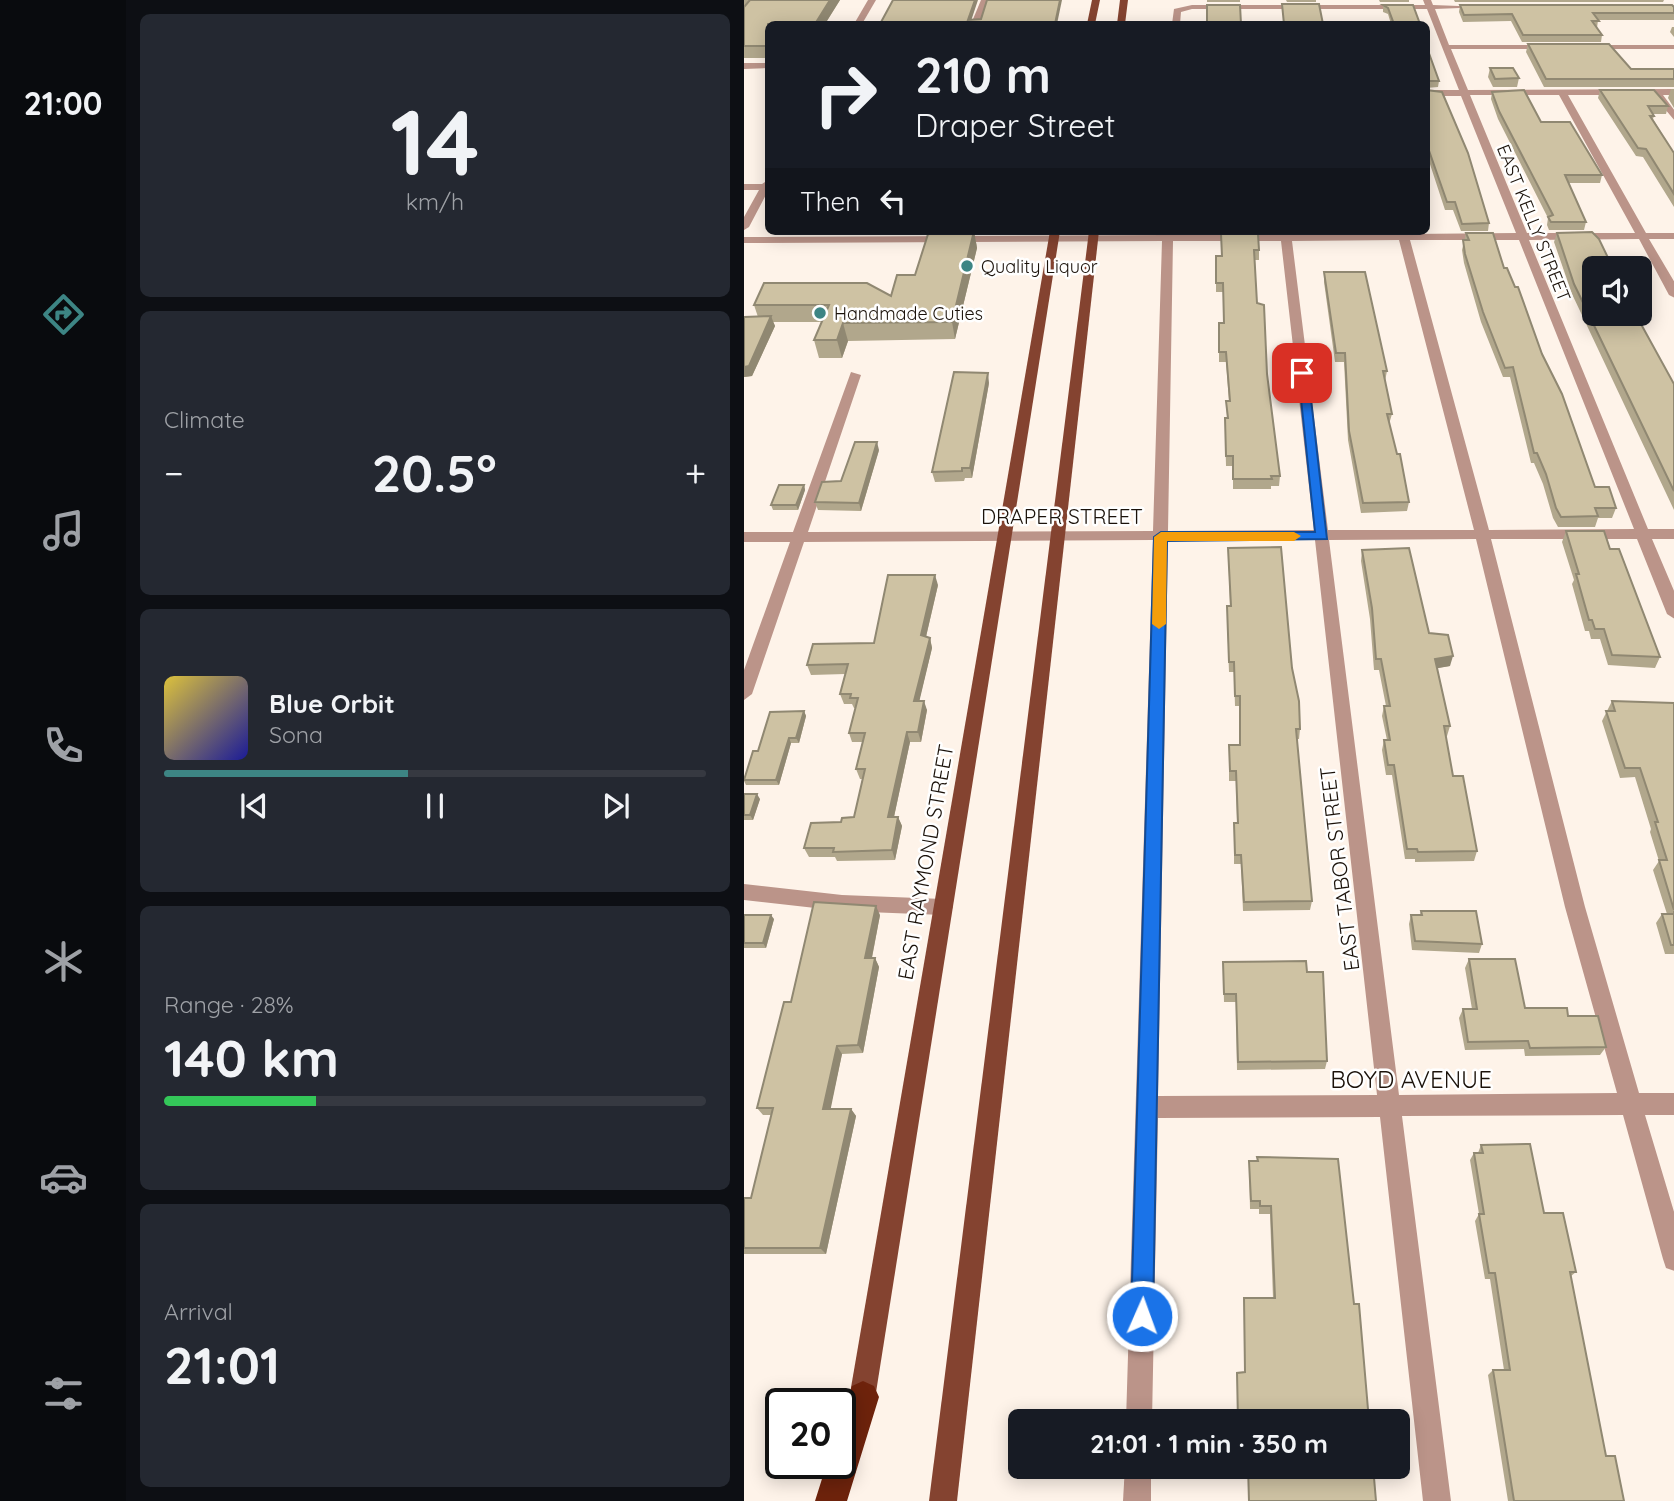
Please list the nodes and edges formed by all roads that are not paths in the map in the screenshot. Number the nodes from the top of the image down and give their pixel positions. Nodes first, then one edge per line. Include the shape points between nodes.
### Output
1 (872, 0) edge
2 (985, 0) edge
3 (1096, 0) edge
4 (1124, 0) edge
5 (1428, 4) edge
6 (1498, 7) edge
7 (1261, 8) edge
8 (860, 21) edge
9 (975, 21) edge
10 (1092, 21) edge
11 (1121, 21) edge
12 (1176, 21) edge
13 (1446, 47) junction
14 (1568, 47) edge
15 (1582, 47) edge
16 (1674, 47) edge
17 (744, 66) edge
18 (765, 66) edge
19 (1562, 92) junction
20 (1656, 92) junction
21 (1674, 92) edge
22 (1430, 93) edge
23 (1464, 93) junction
24 (1674, 118) edge
25 (765, 186) edge
26 (744, 187) edge
27 (765, 191) edge
28 (744, 227) edge
29 (1054, 235) edge
30 (1093, 235) edge
31 (1168, 235) edge
32 (1286, 235) edge
33 (1403, 235) edge
34 (1430, 235) edge
35 (1639, 236) junction
36 (1674, 236) edge
37 (1520, 237) junction
38 (744, 240) edge
39 (1674, 295) edge
40 (855, 375) dead end
41 (1482, 533) junction
42 (1641, 534) junction
43 (1674, 534) edge
44 (1322, 536) junction
45 (744, 537) edge
46 (801, 537) junction
47 (1004, 537) junction
48 (1058, 537) junction
49 (1161, 537) junction
50 (1674, 614) edge
51 (744, 694) edge
52 (744, 892) edge
53 (943, 907) junction
54 (1631, 1104) junction
55 (1674, 1104) edge
56 (1391, 1105) junction
57 (1148, 1107) junction
58 (1674, 1259) edge
59 (863, 1397) junction
60 (1139, 1409) edge
61 (1138, 1479) edge
62 (831, 1501) edge
63 (845, 1501) edge
64 (943, 1501) edge
65 (1137, 1501) edge
66 (1437, 1501) edge

1 - 8 street
2 - 9 street
3 - 10 main road
4 - 11 main road
5 - 6 street
5 - 7 street via 1347,11
5 - 13 street, EAST KELLY STREET
7 - 12 street via 1182,9 1176,13
13 - 14 street
13 - 23 street, EAST KELLY STREET
15 - 16 street
17 - 18 street
19 - 20 street
19 - 23 street
19 - 35 street
20 - 21 street
20 - 24 street
22 - 23 street
23 - 37 street, EAST KELLY STREET
25 - 26 street
27 - 28 street
29 - 30 street
29 - 38 street
29 - 47 main road, EAST RAYMOND STREET
30 - 31 street
30 - 48 main road
31 - 49 street
32 - 44 street, EAST TABOR STREET
33 - 41 street
34 - 37 street
35 - 36 street
35 - 37 street
35 - 39 street
37 - 42 street, EAST KELLY STREET
40 - 46 street
41 - 42 street, DRAPER STREET
41 - 44 street, DRAPER STREET
41 - 54 street via 1575,907
42 - 43 street, DRAPER STREET
42 - 50 street, EAST KELLY STREET
44 - 49 street, DRAPER STREET
44 - 56 street, EAST TABOR STREET
45 - 46 street, DRAPER STREET
46 - 47 street, DRAPER STREET
46 - 51 street
47 - 48 street, DRAPER STREET
47 - 53 main road, EAST RAYMOND STREET
48 - 49 street, DRAPER STREET
48 - 64 main road
49 - 57 street
52 - 53 street via 842,903
53 - 59 main road, EAST RAYMOND STREET
54 - 55 street, BOYD AVENUE
54 - 56 street, BOYD AVENUE
54 - 58 street
56 - 57 street, BOYD AVENUE
56 - 66 street, EAST TABOR STREET
57 - 60 street
59 - 62 highway
59 - 63 main road, EAST RAYMOND STREET
61 - 65 street

